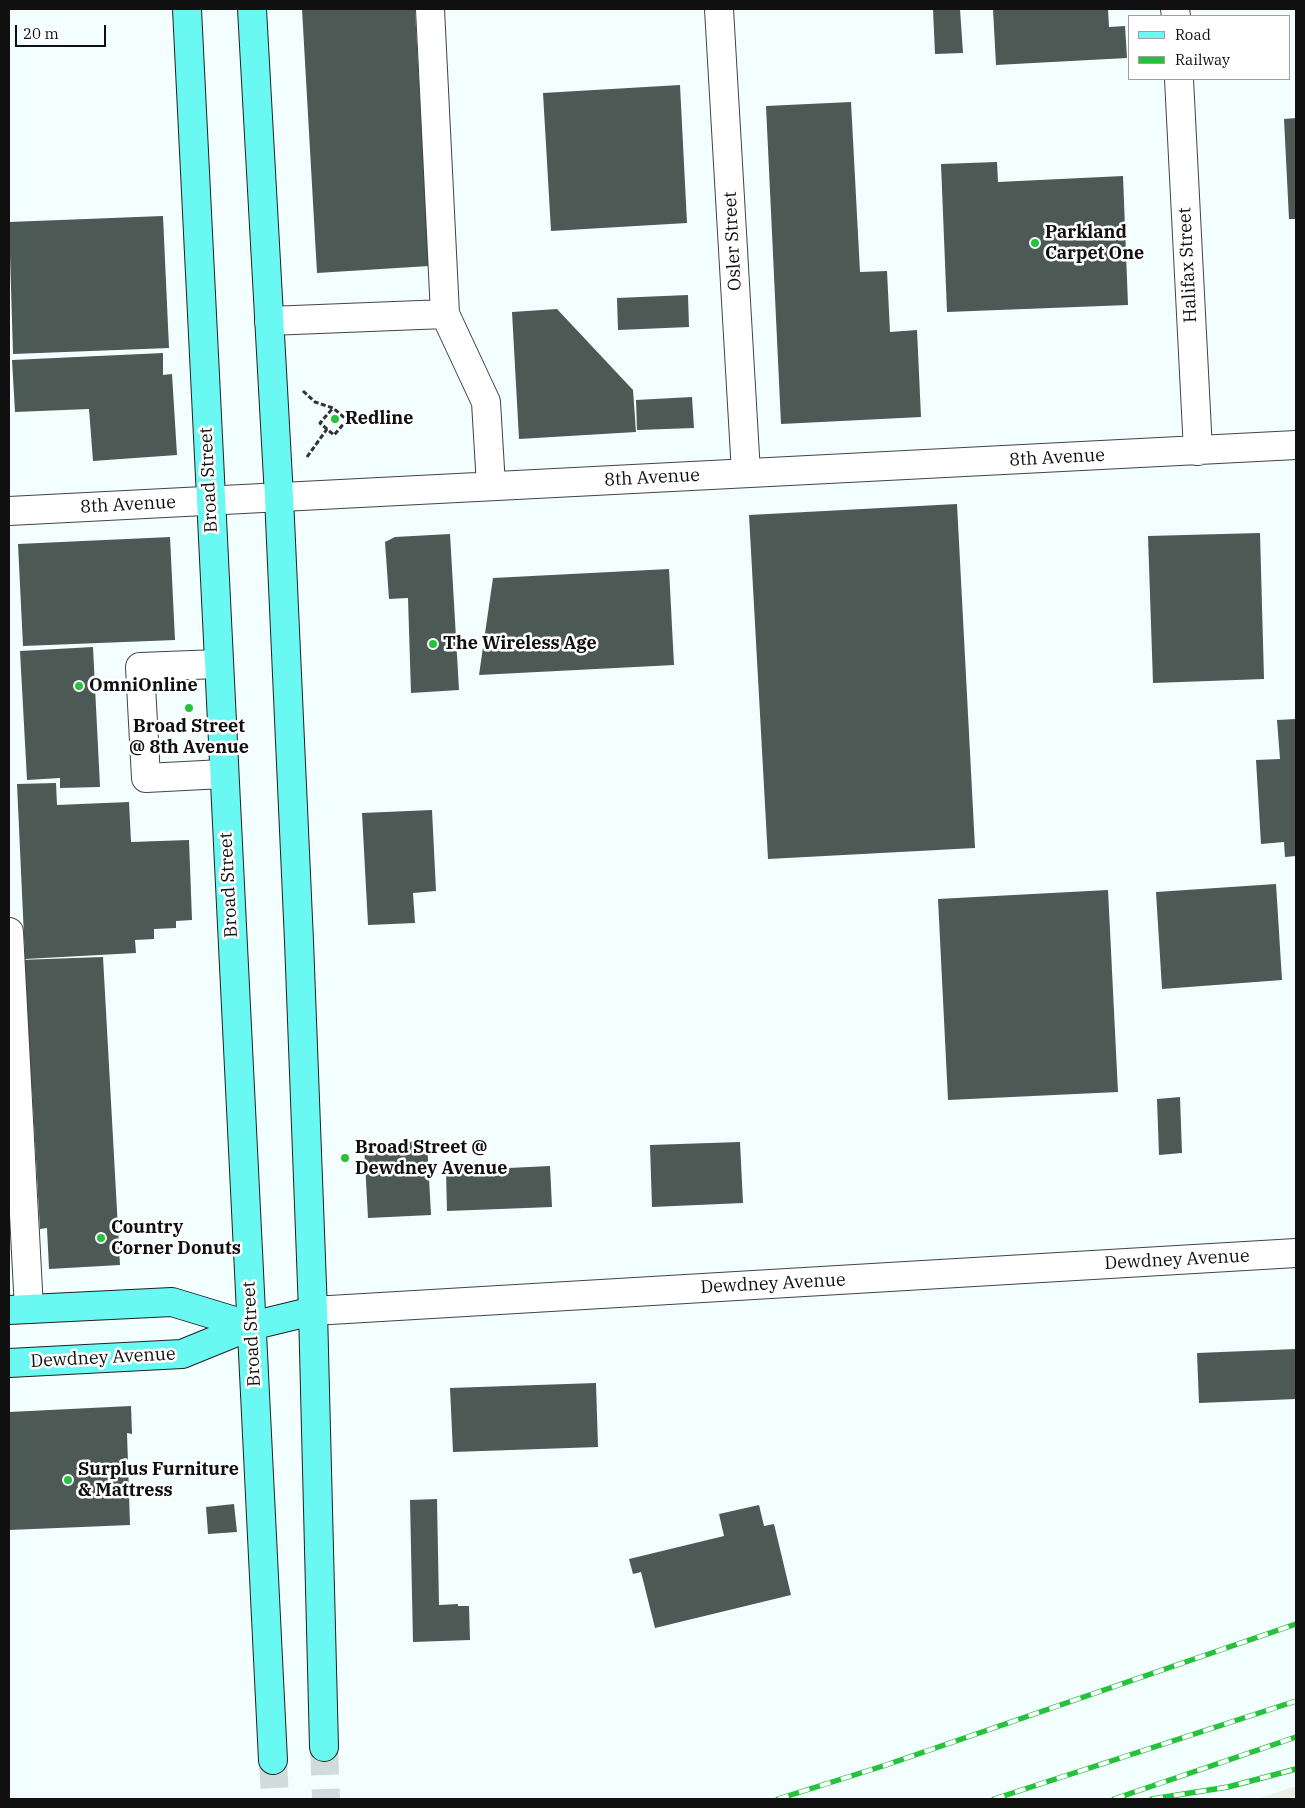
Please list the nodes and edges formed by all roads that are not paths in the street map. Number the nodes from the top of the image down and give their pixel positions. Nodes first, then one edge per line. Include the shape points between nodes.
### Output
1 (187, 9) edge
2 (252, 9) edge
3 (430, 9) edge
4 (719, 9) edge
5 (1179, 80) edge
6 (445, 314) junction
7 (269, 321) junction
8 (1296, 446) edge
9 (1198, 451) junction
10 (746, 473) junction
11 (490, 486) junction
12 (279, 497) junction
13 (210, 500) junction
14 (9, 511) edge
15 (218, 664) junction
16 (223, 774) junction
17 (9, 932) edge
18 (1296, 1253) edge
19 (19, 1310) edge
20 (313, 1310) junction
21 (251, 1326) junction
22 (9, 1363) edge
23 (324, 1747) tunnel mouth
24 (273, 1760) tunnel mouth

1 - 13 main road, Broad Street
2 - 7 main road
3 - 6 street
4 - 10 street, Osler Street
5 - 9 street, Halifax Street
6 - 7 street
6 - 11 street via 486,402
7 - 12 main road
8 - 9 street, 8th Avenue
9 - 10 street, 8th Avenue
10 - 11 street, 8th Avenue
11 - 12 street, 8th Avenue
12 - 13 street, 8th Avenue
12 - 20 main road
13 - 14 street, 8th Avenue
13 - 15 main road, Broad Street
15 - 16 main road, Broad Street
15 - 16 street via 140,667 146,778
16 - 21 main road, Broad Street
17 - 19 street
18 - 20 street, Dewdney Avenue
19 - 21 main road via 172,1302
20 - 21 main road, Dewdney Avenue
20 - 23 main road
21 - 22 main road, Dewdney Avenue via 182,1354
21 - 24 main road, Broad Street

